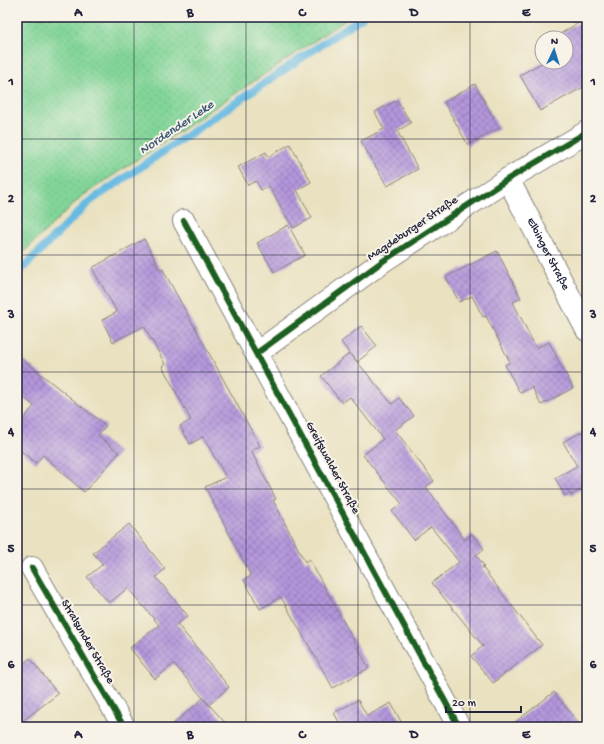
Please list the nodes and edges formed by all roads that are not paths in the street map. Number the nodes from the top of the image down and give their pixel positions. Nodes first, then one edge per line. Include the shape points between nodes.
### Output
1 (587, 132) edge
2 (508, 179) junction
3 (184, 221) dead end
4 (587, 330) edge
5 (257, 353) junction
6 (32, 568) dead end
7 (124, 727) edge
8 (459, 727) edge

1 - 2 street, Magdeburger Straße
2 - 4 street, Elbinger Straße
2 - 5 street, Magdeburger Straße via 383,261
3 - 5 street, Greifswalder Straße
5 - 8 street, Greifswalder Straße
6 - 7 street, Stralsunder Straße

